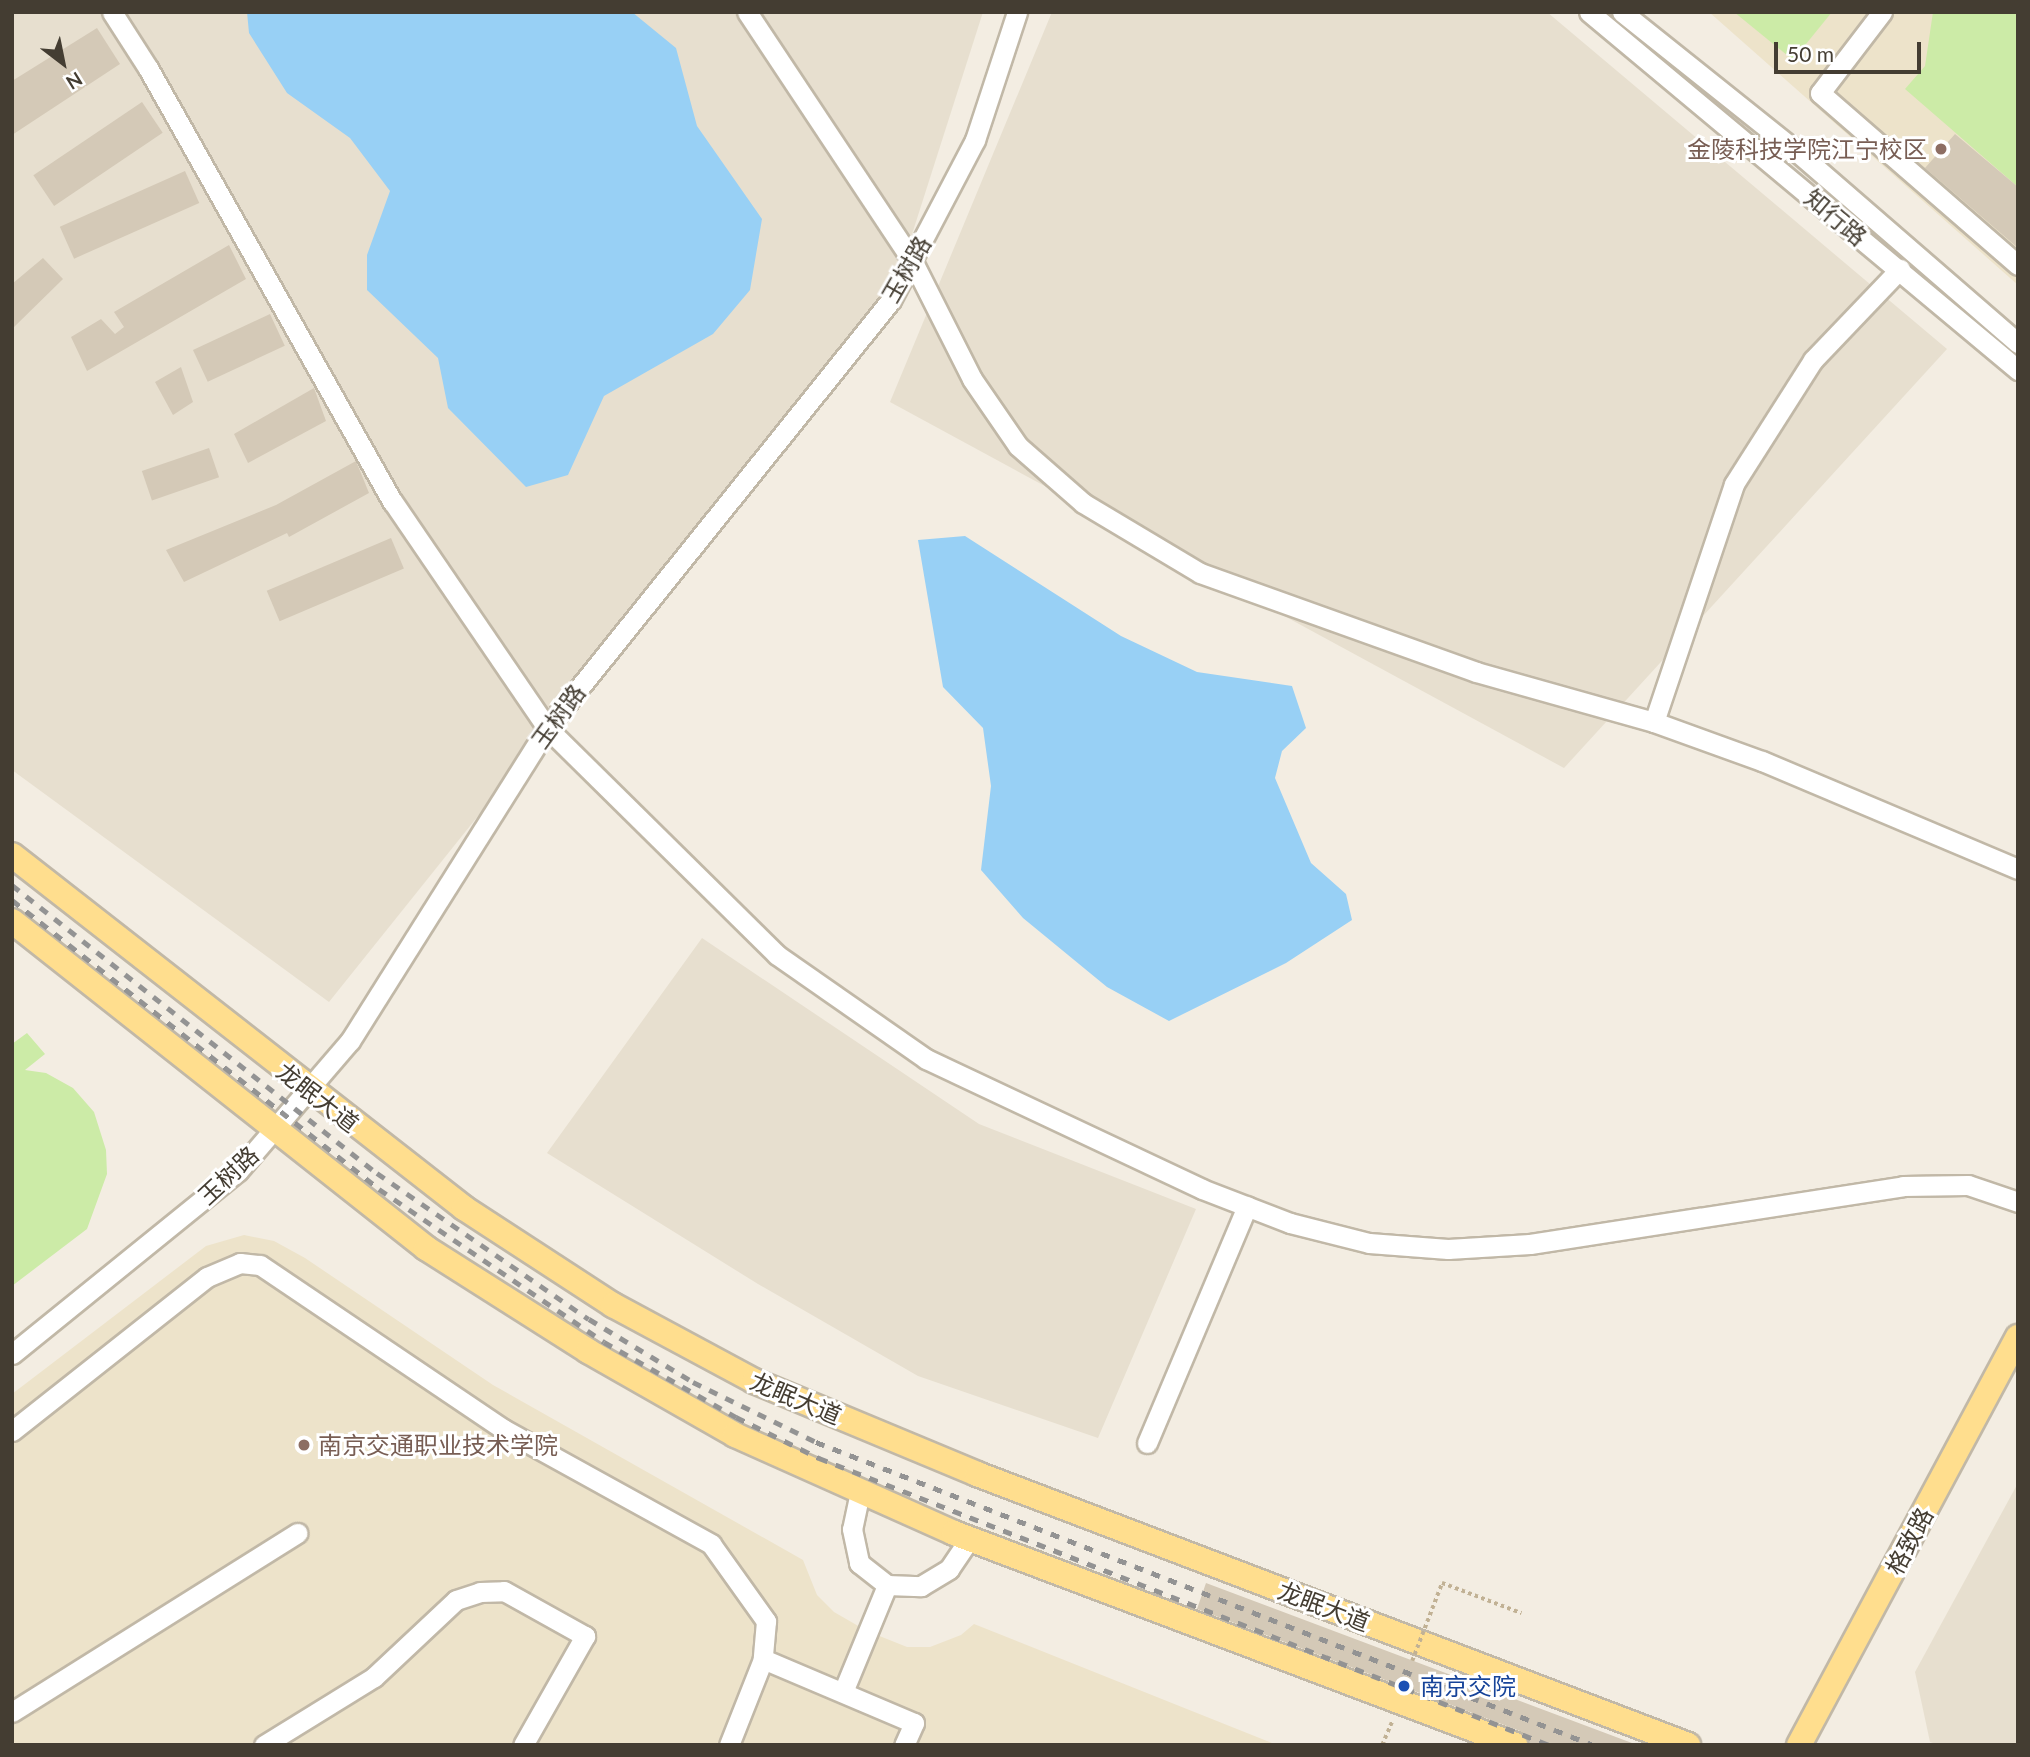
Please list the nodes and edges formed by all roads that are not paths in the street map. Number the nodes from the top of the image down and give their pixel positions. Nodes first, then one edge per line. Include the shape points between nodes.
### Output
1 (112, 12) edge
2 (747, 12) edge
3 (1017, 12) edge
4 (1589, 12) edge
5 (1622, 12) edge
6 (1882, 12) edge
7 (912, 260) junction
8 (2018, 265) edge
9 (1899, 269) junction
10 (2018, 343) edge
11 (2018, 370) edge
12 (1654, 722) junction
13 (547, 728) junction
14 (12, 855) edge
15 (2018, 869) edge
16 (12, 921) edge
17 (308, 1091) junction
18 (274, 1130) junction
19 (2018, 1202) edge
20 (1247, 1206) junction
21 (2018, 1337) edge
22 (12, 1354) edge
23 (12, 1431) edge
24 (1147, 1443) dead end
25 (860, 1492) junction
26 (297, 1532) dead end
27 (970, 1538) junction
28 (887, 1585) junction
29 (763, 1659) junction
30 (843, 1692) junction
31 (12, 1712) edge
32 (264, 1745) edge
33 (523, 1745) edge
34 (729, 1745) edge
35 (904, 1745) edge
36 (1515, 1745) edge
37 (1688, 1745) edge
38 (1799, 1745) edge

1 - 13 street via 393,502
2 - 7 street
3 - 7 street, 玉树路 via 975,140
4 - 9 street, 知行路
5 - 10 street, 知行路 via 1795,150
6 - 8 street via 1820,93
7 - 12 street via 972,379 1018,446 1083,503 1200,573 1476,672
7 - 13 street, 玉树路 via 891,300
9 - 11 street, 知行路
9 - 12 street via 1813,360 1734,484
12 - 15 street via 1762,761
13 - 17 street, 玉树路 via 350,1041
13 - 20 street via 776,955 926,1059
14 - 17 main road, 龙眠大道
16 - 18 main road
17 - 18 street, 玉树路
17 - 37 main road, 龙眠大道 via 464,1208 613,1305 754,1381 977,1474
18 - 22 street, 玉树路 via 238,1171
18 - 25 main road via 426,1248 588,1351 735,1436
19 - 20 street via 1968,1185 1903,1186 1530,1244 1448,1250 1369,1244
20 - 24 street
21 - 38 main road, 格致路
23 - 29 street via 207,1277 240,1263 260,1265 493,1423 711,1544 766,1621
25 - 27 main road
25 - 28 street via 852,1529 859,1563
26 - 31 street
27 - 28 street via 949,1569 921,1586
27 - 36 main road
28 - 30 street
29 - 30 street
29 - 34 street
30 - 35 street via 914,1723
32 - 33 street via 374,1677 456,1600 504,1591 585,1636

